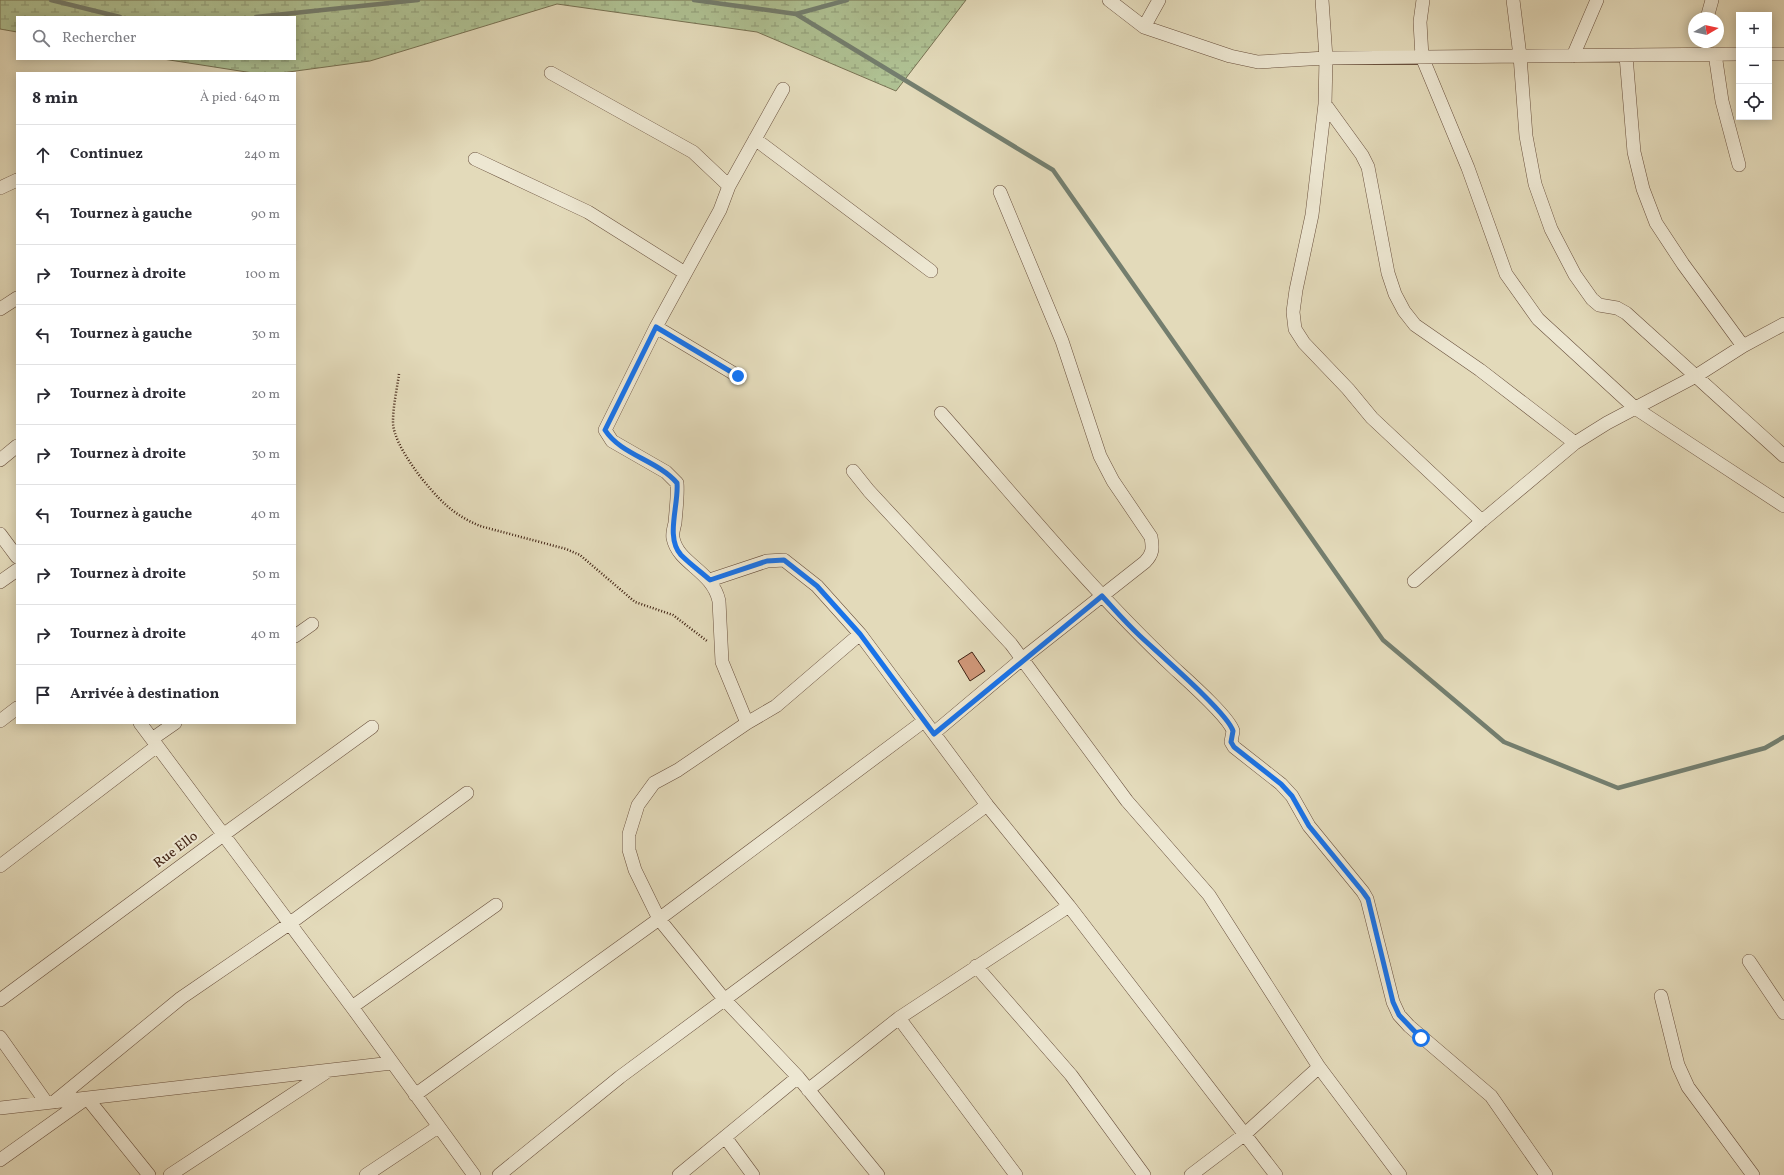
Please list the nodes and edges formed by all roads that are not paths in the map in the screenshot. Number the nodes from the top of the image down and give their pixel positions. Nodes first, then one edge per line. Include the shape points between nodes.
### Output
1 (1109, 0) edge
2 (1159, 0) edge
3 (1322, 0) edge
4 (1423, 0) edge
5 (1513, 0) edge
6 (1598, 0) edge
7 (1712, 0) edge
8 (1709, 12) edge
9 (1144, 27) junction
10 (1698, 48) edge
11 (1715, 54) junction
12 (1736, 54) edge
13 (1772, 54) edge
14 (1784, 54) edge
15 (1520, 56) junction
16 (1573, 56) junction
17 (1626, 56) junction
18 (1422, 57) junction
19 (1326, 58) junction
20 (551, 73) dead end
21 (783, 89) dead end
22 (1324, 104) junction
23 (755, 139) junction
24 (475, 159) dead end
25 (1738, 165) dead end
26 (16, 180) edge
27 (729, 186) junction
28 (0, 188) edge
29 (1000, 192) dead end
30 (931, 271) dead end
31 (685, 273) junction
32 (16, 299) edge
33 (0, 309) edge
34 (1784, 324) edge
35 (656, 327) junction
36 (1743, 346) junction
37 (738, 376) dead end
38 (1696, 376) junction
39 (1635, 408) junction
40 (941, 413) dead end
41 (1575, 444) junction
42 (16, 447) edge
43 (1784, 456) edge
44 (0, 460) edge
45 (853, 470) dead end
46 (1784, 506) edge
47 (1482, 521) junction
48 (0, 534) edge
49 (16, 556) edge
50 (16, 571) edge
51 (710, 580) junction
52 (1414, 581) dead end
53 (0, 582) edge
54 (1102, 596) junction
55 (312, 624) dead end
56 (860, 634) junction
57 (296, 635) edge
58 (1022, 659) junction
59 (16, 709) edge
60 (0, 721) edge
61 (924, 721) junction
62 (747, 723) junction
63 (141, 724) edge
64 (174, 724) edge
65 (372, 727) dead end
66 (934, 734) junction
67 (155, 743) junction
68 (467, 793) dead end
69 (987, 805) junction
70 (223, 835) junction
71 (0, 866) edge
72 (496, 905) dead end
73 (1069, 906) junction
74 (659, 919) junction
75 (289, 924) junction
76 (1749, 962) dead end
77 (976, 966) junction
78 (1660, 996) dead end
79 (724, 999) junction
80 (0, 1000) edge
81 (352, 1007) junction
82 (1784, 1013) edge
83 (898, 1018) junction
84 (0, 1037) edge
85 (392, 1063) junction
86 (1319, 1066) junction
87 (328, 1071) junction
88 (798, 1077) junction
89 (808, 1090) junction
90 (415, 1095) junction
91 (87, 1098) junction
92 (50, 1102) junction
93 (0, 1108) edge
94 (438, 1127) junction
95 (1245, 1134) junction
96 (725, 1137) junction
97 (0, 1160) edge
98 (149, 1175) edge
99 (170, 1175) edge
100 (366, 1175) edge
101 (474, 1175) edge
102 (499, 1175) edge
103 (679, 1175) edge
104 (753, 1175) edge
105 (878, 1175) edge
106 (1016, 1175) edge
107 (1144, 1175) edge
108 (1191, 1175) edge
109 (1276, 1175) edge
110 (1400, 1175) edge
111 (1546, 1175) edge
112 (1753, 1175) edge

1 - 9 street
2 - 9 street
3 - 19 street
4 - 18 street via 1420,22
5 - 15 street
6 - 16 street
7 - 8 street
9 - 19 street via 1230,56 1258,62
10 - 11 street
10 - 17 street
11 - 12 street
11 - 25 street via 1722,101
13 - 14 street
15 - 16 street
15 - 18 street
15 - 38 street via 1526,136 1535,184 1550,229 1564,256 1592,299 1626,313
16 - 17 street
17 - 36 street via 1634,152 1643,189 1656,223
18 - 19 street
18 - 39 street via 1468,168 1506,274 1538,319
19 - 22 street
20 - 27 street via 693,152
21 - 23 street
22 - 41 street via 1368,167 1388,273 1404,311 1415,325 1480,370
22 - 47 street via 1312,215 1293,312 1295,329 1304,343 1372,418
23 - 27 street
23 - 30 street
24 - 31 street via 588,212
26 - 28 street
27 - 31 street via 720,210
29 - 54 street via 1062,341 1100,456 1113,481 1151,537 1152,555
31 - 35 street
32 - 33 street
34 - 36 street
35 - 37 street
35 - 51 street via 605,430 612,441 666,472 677,483 673,538 680,554
36 - 38 street
38 - 39 street
38 - 43 street
39 - 41 street
39 - 46 street
40 - 54 street
41 - 47 street
42 - 44 street
45 - 58 street via 869,491
47 - 52 street
48 - 49 street
50 - 53 street
51 - 56 street via 767,561 784,560 817,586
51 - 62 street via 719,601 722,662
54 - 58 street
54 - 111 street via 1229,724 1233,731 1231,742 1234,747 1281,784 1292,796 1309,826 1368,899 1393,1002 1399,1015 1421,1038 1491,1096
55 - 57 street
56 - 61 street
56 - 62 street via 776,706
58 - 66 street
58 - 86 street via 1128,801 1209,895
59 - 60 street
61 - 66 street
61 - 74 street
62 - 74 street via 678,770 654,783 638,805 629,834 629,850 635,870
63 - 67 street
64 - 67 street
65 - 70 street, Rue Ello
66 - 69 street
67 - 70 street
67 - 71 street
68 - 75 street
69 - 73 street
69 - 79 street
70 - 75 street
70 - 80 street, Rue Ello
72 - 81 street
73 - 77 street
73 - 95 street
74 - 79 street
74 - 90 street
75 - 81 street
75 - 92 street via 182,998
76 - 82 street
77 - 83 street
77 - 107 street via 1071,1075
78 - 112 street via 1678,1065 1688,1087
79 - 88 street
79 - 102 street via 620,1077
81 - 85 street
83 - 89 street
83 - 106 street
84 - 92 street
85 - 87 street
85 - 90 street
86 - 95 street
86 - 110 street
87 - 91 street
87 - 99 street
88 - 89 street
88 - 96 street
89 - 105 street
90 - 94 street
91 - 92 street
91 - 97 street
91 - 98 street
92 - 93 street
94 - 100 street
94 - 101 street
95 - 108 street
95 - 109 street
96 - 103 street
96 - 104 street

